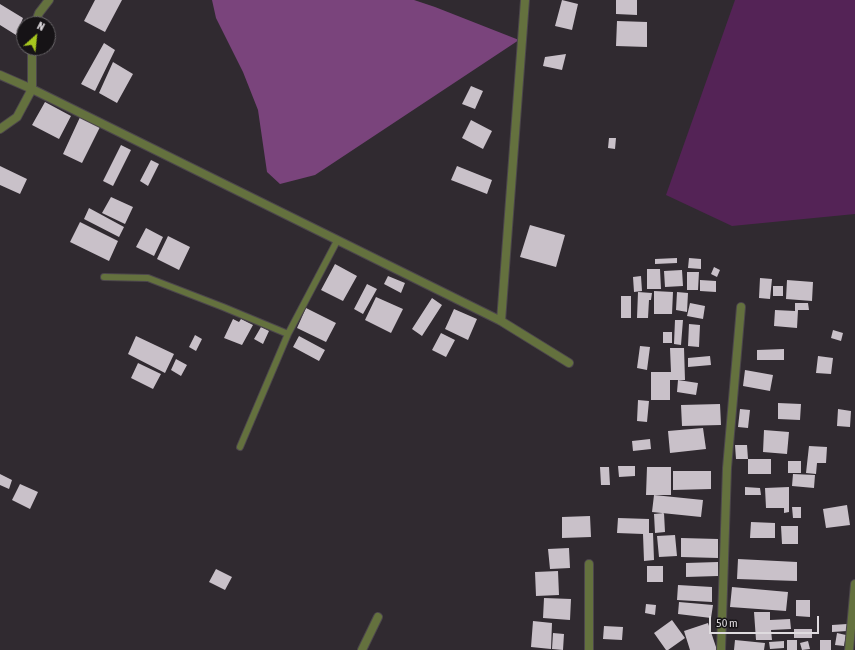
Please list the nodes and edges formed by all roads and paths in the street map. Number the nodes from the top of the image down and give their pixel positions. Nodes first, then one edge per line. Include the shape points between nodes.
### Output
1 (49, 0) edge
2 (525, 0) edge
3 (38, 16) edge
4 (32, 56) edge
5 (0, 75) edge
6 (32, 89) junction
7 (0, 129) edge
8 (337, 241) junction
9 (104, 278) dead end
10 (741, 308) dead end
11 (501, 321) junction
12 (288, 334) junction
13 (569, 363) dead end
14 (240, 447) dead end
15 (589, 564) dead end
16 (855, 584) edge
17 (378, 617) dead end
18 (362, 650) edge
19 (589, 650) edge
20 (721, 650) edge
21 (849, 650) edge

1 - 3 street
2 - 11 street
4 - 6 street
5 - 6 street
6 - 7 street via 18,117
6 - 8 street
8 - 11 street
8 - 12 lane
9 - 12 lane via 148,278
10 - 20 street via 727,468
11 - 13 street
12 - 14 lane
15 - 19 street
16 - 21 street
17 - 18 street

